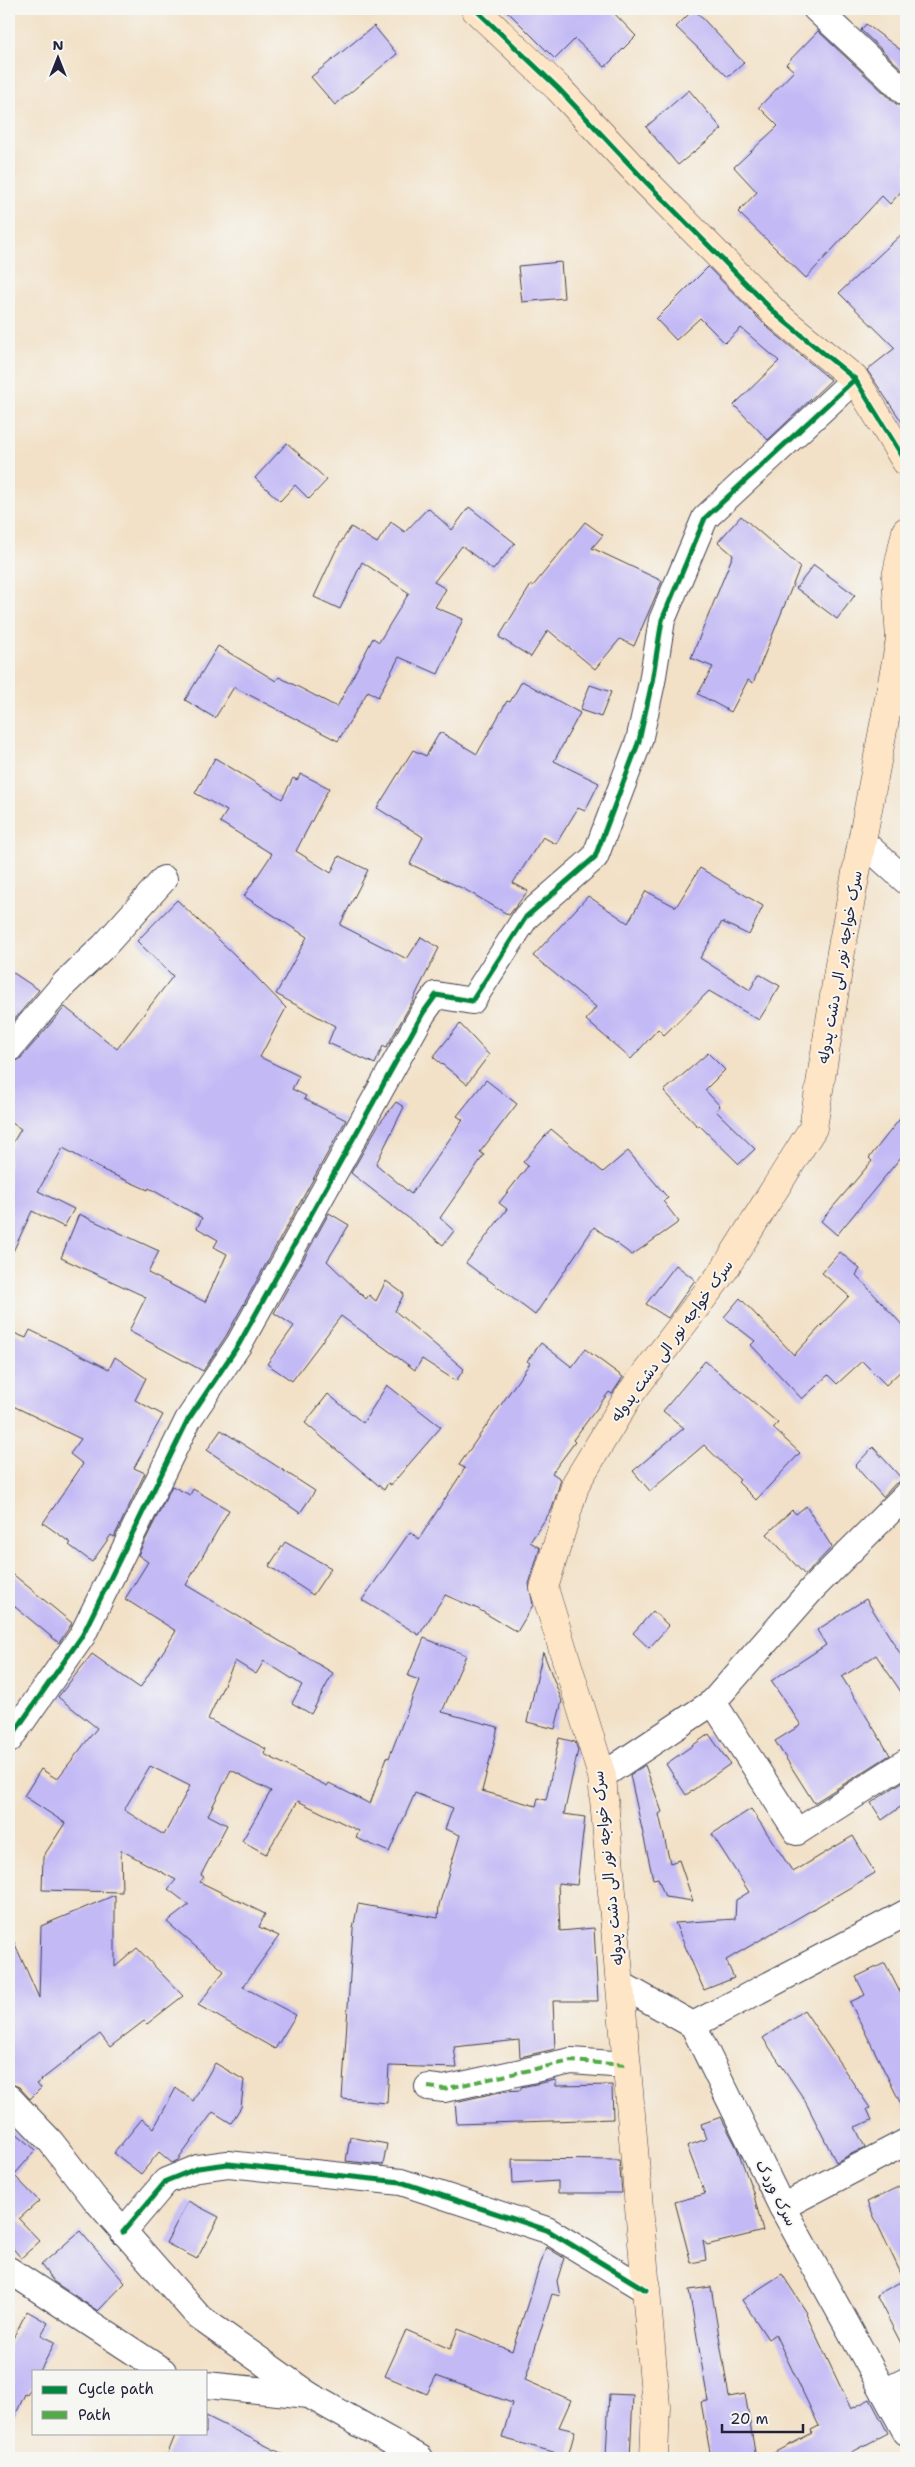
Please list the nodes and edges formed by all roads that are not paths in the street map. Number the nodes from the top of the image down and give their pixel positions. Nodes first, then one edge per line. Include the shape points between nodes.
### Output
1 (475, 9) edge
2 (830, 14) edge
3 (906, 93) edge
4 (855, 379) junction
5 (906, 462) edge
6 (906, 531) edge
7 (863, 842) junction
8 (164, 879) dead end
9 (906, 881) edge
10 (9, 1049) edge
11 (906, 1495) edge
12 (713, 1702) junction
13 (9, 1740) edge
14 (906, 1762) edge
15 (602, 1776) junction
16 (906, 1914) edge
17 (620, 1984) junction
18 (693, 2025) junction
19 (626, 2065) junction
20 (428, 2087) dead end
21 (9, 2098) edge
22 (906, 2142) edge
23 (782, 2207) junction
24 (124, 2232) junction
25 (9, 2270) edge
26 (646, 2290) junction
27 (161, 2370) edge
28 (208, 2385) edge
29 (895, 2387) edge
30 (309, 2394) junction
31 (906, 2432) edge
32 (420, 2458) edge
33 (654, 2458) edge

1 - 4 main road via 558,88 778,316
2 - 3 street
4 - 5 main road
4 - 13 street via 705,518 662,620 639,742 596,856 526,918 472,1001 436,995 423,1013 239,1344 188,1420 82,1636
6 - 7 main road, سرک خواجه نور الی دشت پدوله via 896,577 900,640
7 - 9 street
7 - 15 main road, سرک خواجه نور الی دشت پدوله via 841,952 813,1128 724,1270 630,1394 576,1483 544,1588
8 - 10 street via 104,946 65,983
11 - 12 street via 813,1588
12 - 14 street via 797,1832
12 - 15 street
15 - 17 main road, سرک خواجه نور الی دشت پدوله
16 - 18 street
17 - 18 street
17 - 19 main road, سرک خواجه نور الی دشت پدوله
18 - 23 street, سرک وردک
19 - 20 street via 571,2061 444,2089
19 - 26 main road, سرک خواجه نور الی دشت پدوله
21 - 24 street via 51,2142
22 - 23 street
23 - 29 street, سرک وردک
24 - 26 street via 166,2181 198,2168 228,2164 401,2182 547,2230
24 - 30 street via 199,2317
25 - 27 street
26 - 33 main road, سرک خواجه نور الی دشت پدوله via 656,2406
28 - 30 street
29 - 31 street, سرک وردک
30 - 32 street

